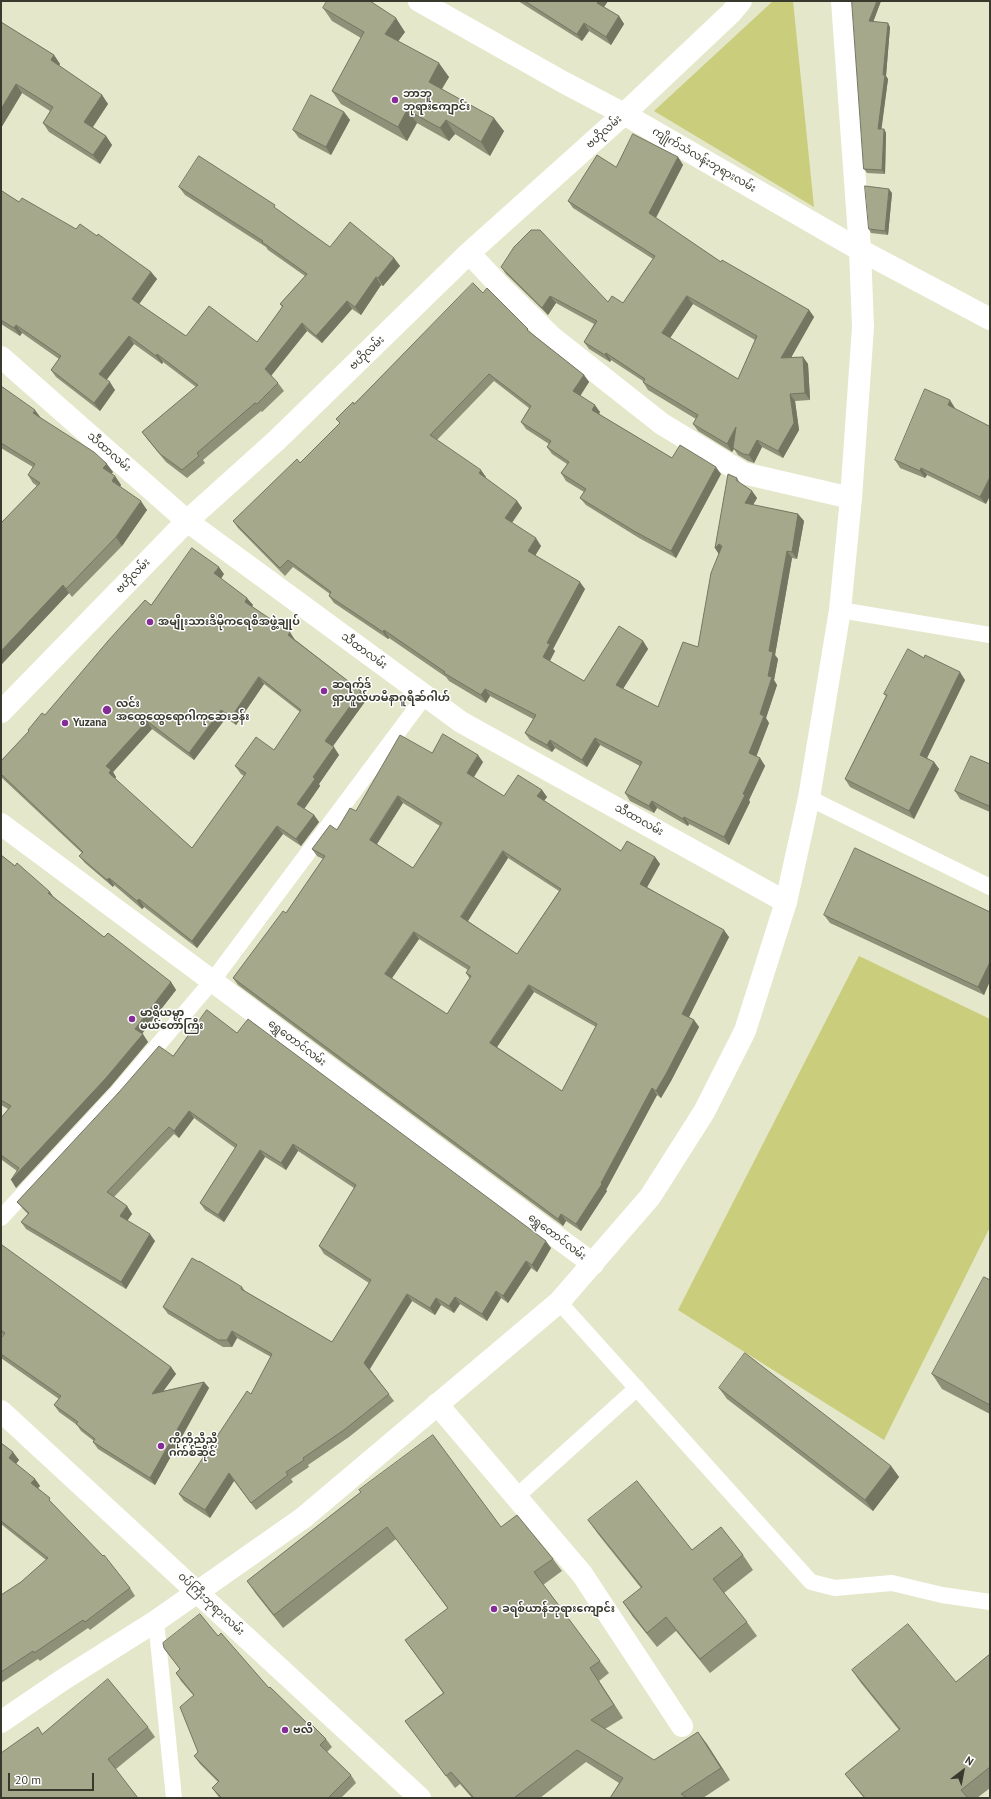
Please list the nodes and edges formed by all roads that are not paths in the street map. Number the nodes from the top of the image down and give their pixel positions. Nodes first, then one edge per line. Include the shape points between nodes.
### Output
1 (419, 1) edge
2 (741, 1) edge
3 (842, 1) edge
4 (624, 114) junction
5 (860, 250) junction
6 (470, 253) junction
7 (990, 319) edge
8 (1, 357) edge
9 (851, 498) junction
10 (187, 521) junction
11 (840, 610) junction
12 (990, 635) edge
13 (425, 696) junction
14 (1, 712) edge
15 (809, 798) junction
16 (1, 824) edge
17 (990, 887) edge
18 (786, 902) junction
19 (212, 980) junction
20 (1, 1218) edge
21 (593, 1264) junction
22 (559, 1302) junction
23 (636, 1388) junction
24 (437, 1404) junction
25 (1, 1411) edge
26 (516, 1497) junction
27 (198, 1592) junction
28 (990, 1602) edge
29 (156, 1621) junction
30 (1, 1722) edge
31 (682, 1726) dead end
32 (174, 1798) edge
33 (420, 1798) edge

1 - 4 street, ကျိုက်သံလန်းဘုရားလမ်း
2 - 4 street, ဗဟိုလမ်း
3 - 5 street
4 - 5 street, ကျိုက်သံလန်းဘုရားလမ်း
4 - 6 street, ဗဟိုလမ်း
5 - 7 street, ကျိုက်သံလန်းဘုရားလမ်း
5 - 9 street via 863,327
6 - 9 street via 553,338 662,424 743,473
6 - 10 street, ဗဟိုလမ်း via 277,440
8 - 10 street, သီထာလမ်း
9 - 11 street
10 - 13 street, သီထာလမ်း
10 - 14 street, ဗဟိုလမ်း
11 - 12 lane
11 - 15 street
13 - 18 street, သီထာလမ်း via 461,722
13 - 19 lane
15 - 17 lane
15 - 18 street
16 - 19 street, ရွှေတောင်လမ်း
18 - 21 street via 745,1031 704,1112 650,1197
19 - 20 lane via 118,1092
19 - 21 street, ရွှေတောင်လမ်း
21 - 22 street
22 - 23 lane
22 - 24 street
23 - 26 lane
23 - 28 lane via 811,1582 835,1588 892,1583 942,1595
24 - 26 street
24 - 27 street via 303,1518
25 - 27 street, ဝပ်ကြီးဘုရားလမ်း
26 - 31 street via 582,1574
27 - 29 street
27 - 33 street, ဝပ်ကြီးဘုရားလမ်း
29 - 30 street
29 - 32 lane

